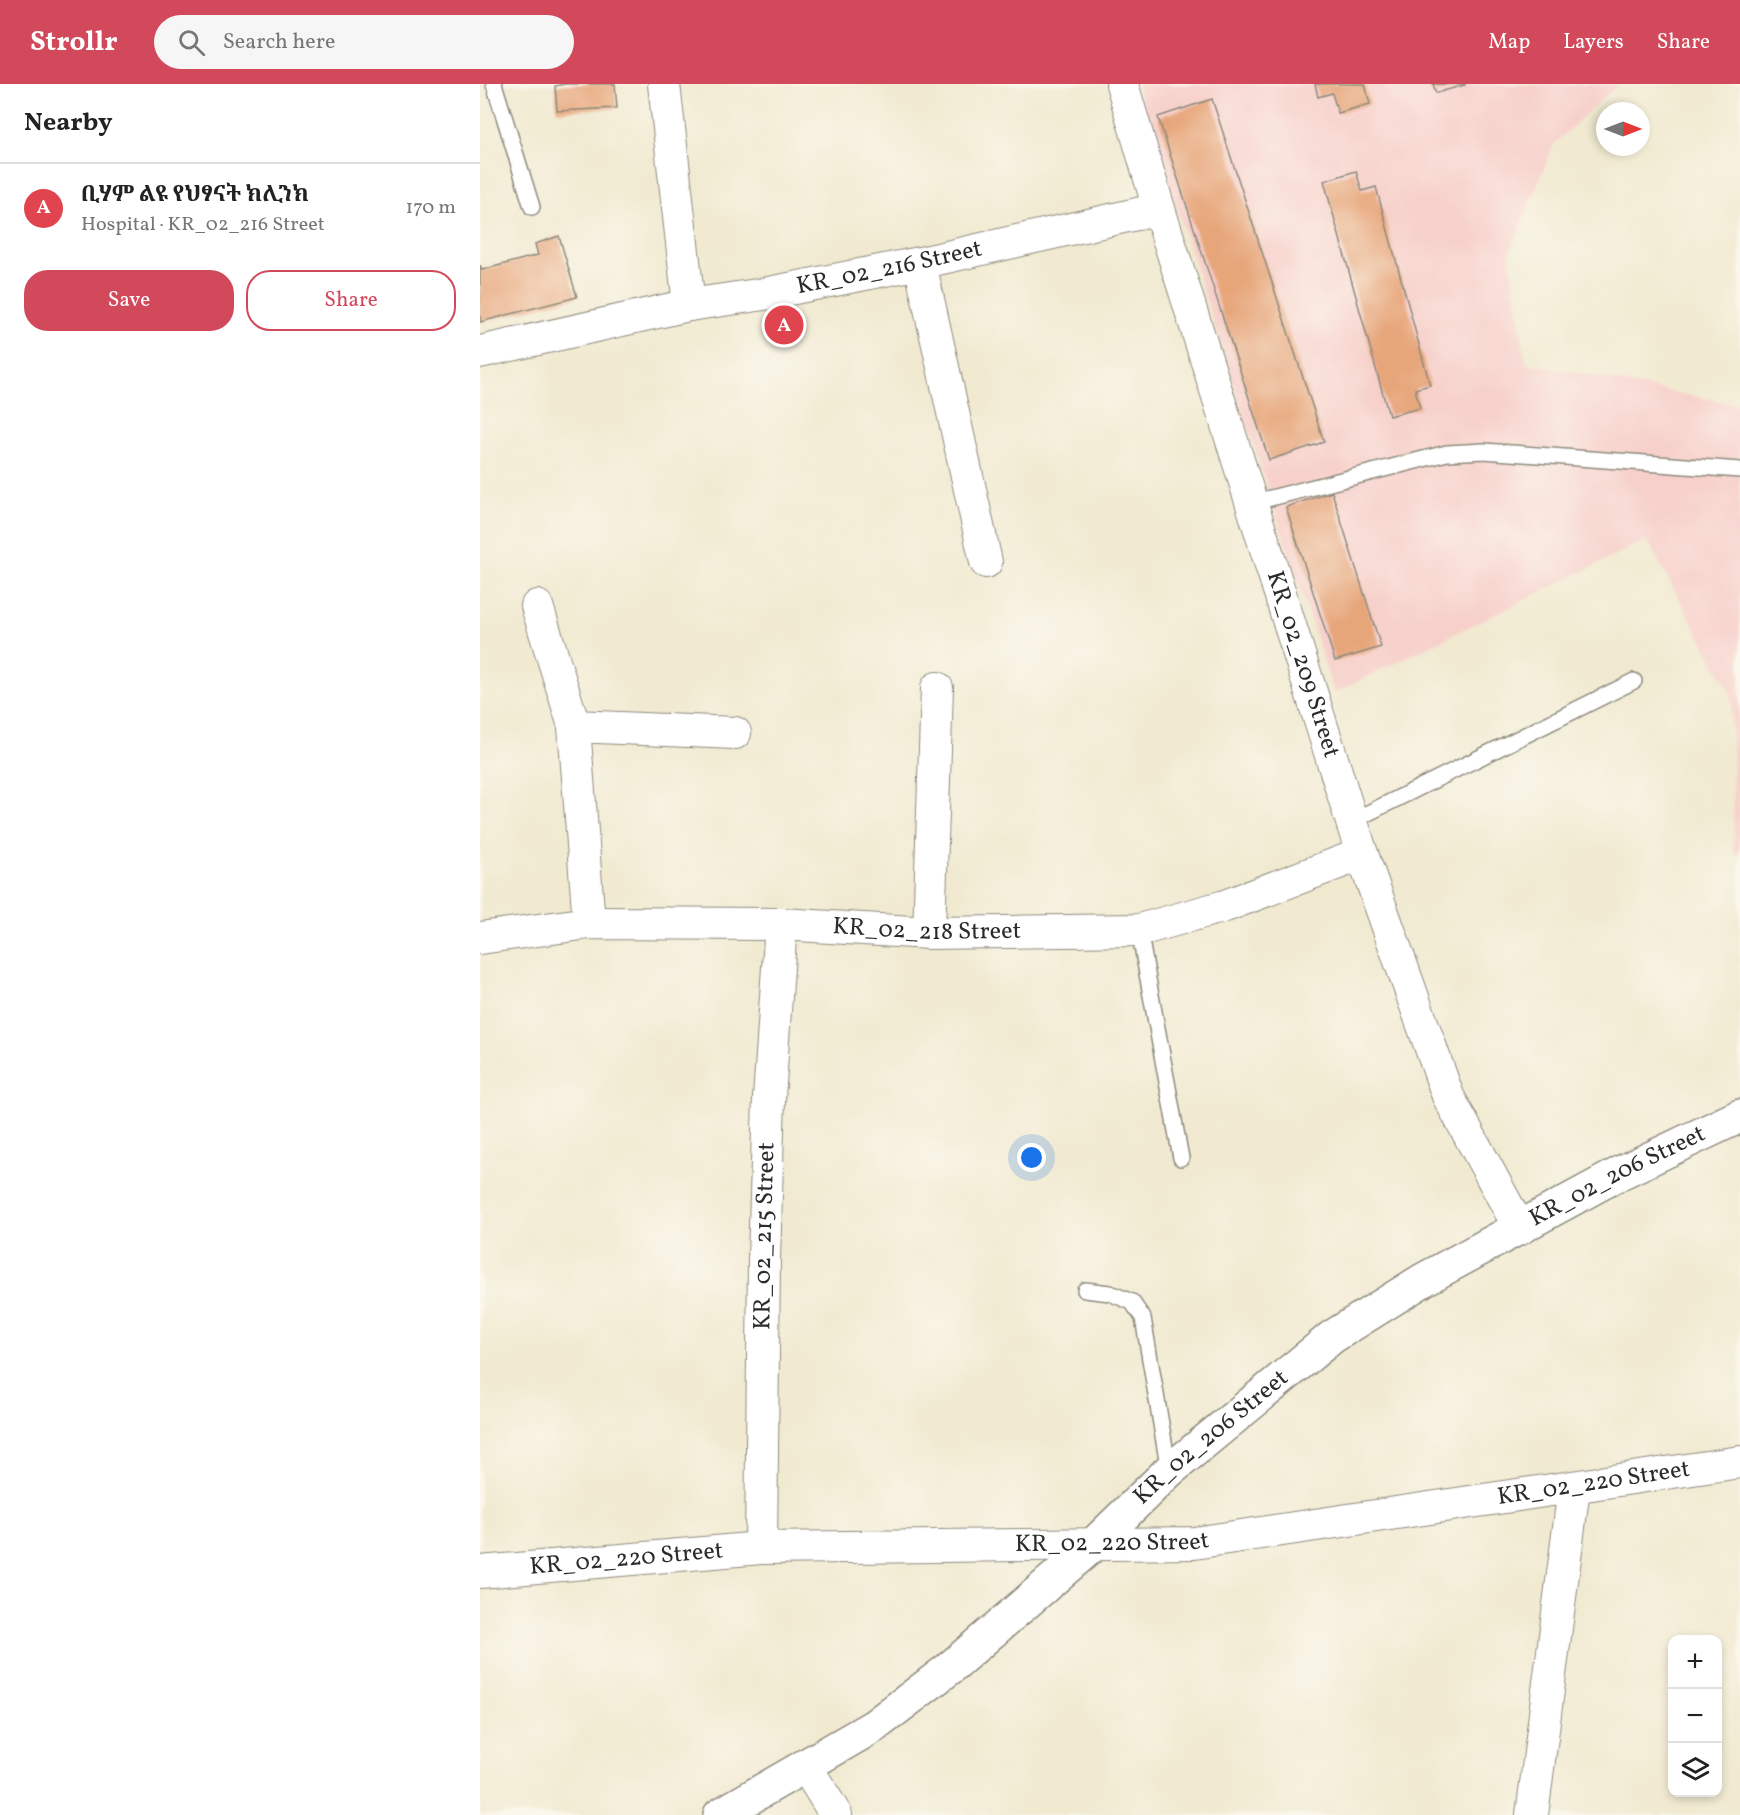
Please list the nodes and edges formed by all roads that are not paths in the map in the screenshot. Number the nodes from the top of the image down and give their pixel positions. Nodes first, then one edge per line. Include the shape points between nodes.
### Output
1 (494, 84) edge
2 (664, 84) edge
3 (1122, 84) edge
4 (532, 207) dead end
5 (1159, 209) junction
6 (920, 263) junction
7 (689, 305) junction
8 (480, 352) edge
9 (1740, 470) edge
10 (1251, 503) junction
11 (986, 562) dead end
12 (537, 606) dead end
13 (1634, 681) dead end
14 (936, 688) dead end
15 (574, 726) junction
16 (735, 733) dead end
17 (1352, 821) junction
18 (1362, 854) junction
19 (589, 923) junction
20 (781, 924) junction
21 (1140, 930) junction
22 (929, 933) junction
23 (480, 938) edge
24 (1740, 1116) edge
25 (1181, 1158) dead end
26 (1520, 1228) junction
27 (1085, 1290) dead end
28 (1740, 1462) edge
29 (1169, 1471) junction
30 (1574, 1488) junction
31 (1094, 1544) junction
32 (761, 1548) junction
33 (480, 1572) edge
34 (805, 1765) junction
35 (720, 1815) edge
36 (836, 1815) edge
37 (1532, 1815) edge

1 - 4 lane
2 - 7 street
3 - 5 street, KR_02_209 Street
5 - 6 street, KR_02_216 Street
5 - 10 street, KR_02_209 Street
6 - 7 street, KR_02_216 Street
6 - 11 street
7 - 8 street, KR_02_216 Street
9 - 10 lane via 1484,451 1446,453
10 - 17 street, KR_02_209 Street
12 - 15 street
13 - 17 lane
14 - 22 street
15 - 16 street
15 - 19 street
17 - 18 street, KR_02_209 Street
18 - 21 street, KR_02_218 Street via 1225,906
18 - 26 street, KR_02_209 Street via 1448,1096
19 - 20 street, KR_02_218 Street
19 - 23 street, KR_02_218 Street
20 - 22 street, KR_02_218 Street
20 - 32 street, KR_02_215 Street via 769,1098
21 - 22 street, KR_02_218 Street
21 - 25 lane
24 - 26 street, KR_02_206 Street via 1622,1172
26 - 29 street, KR_02_206 Street via 1423,1280 1332,1337
27 - 29 lane via 1110,1293 1132,1302 1143,1318
28 - 30 street, KR_02_220 Street
29 - 31 street, KR_02_206 Street
30 - 31 street, KR_02_220 Street via 1194,1543
30 - 37 street
31 - 32 street, KR_02_220 Street
31 - 34 street, KR_02_206 Street via 950,1668 874,1726
32 - 33 street, KR_02_220 Street
34 - 35 street, KR_02_206 Street
34 - 36 street

